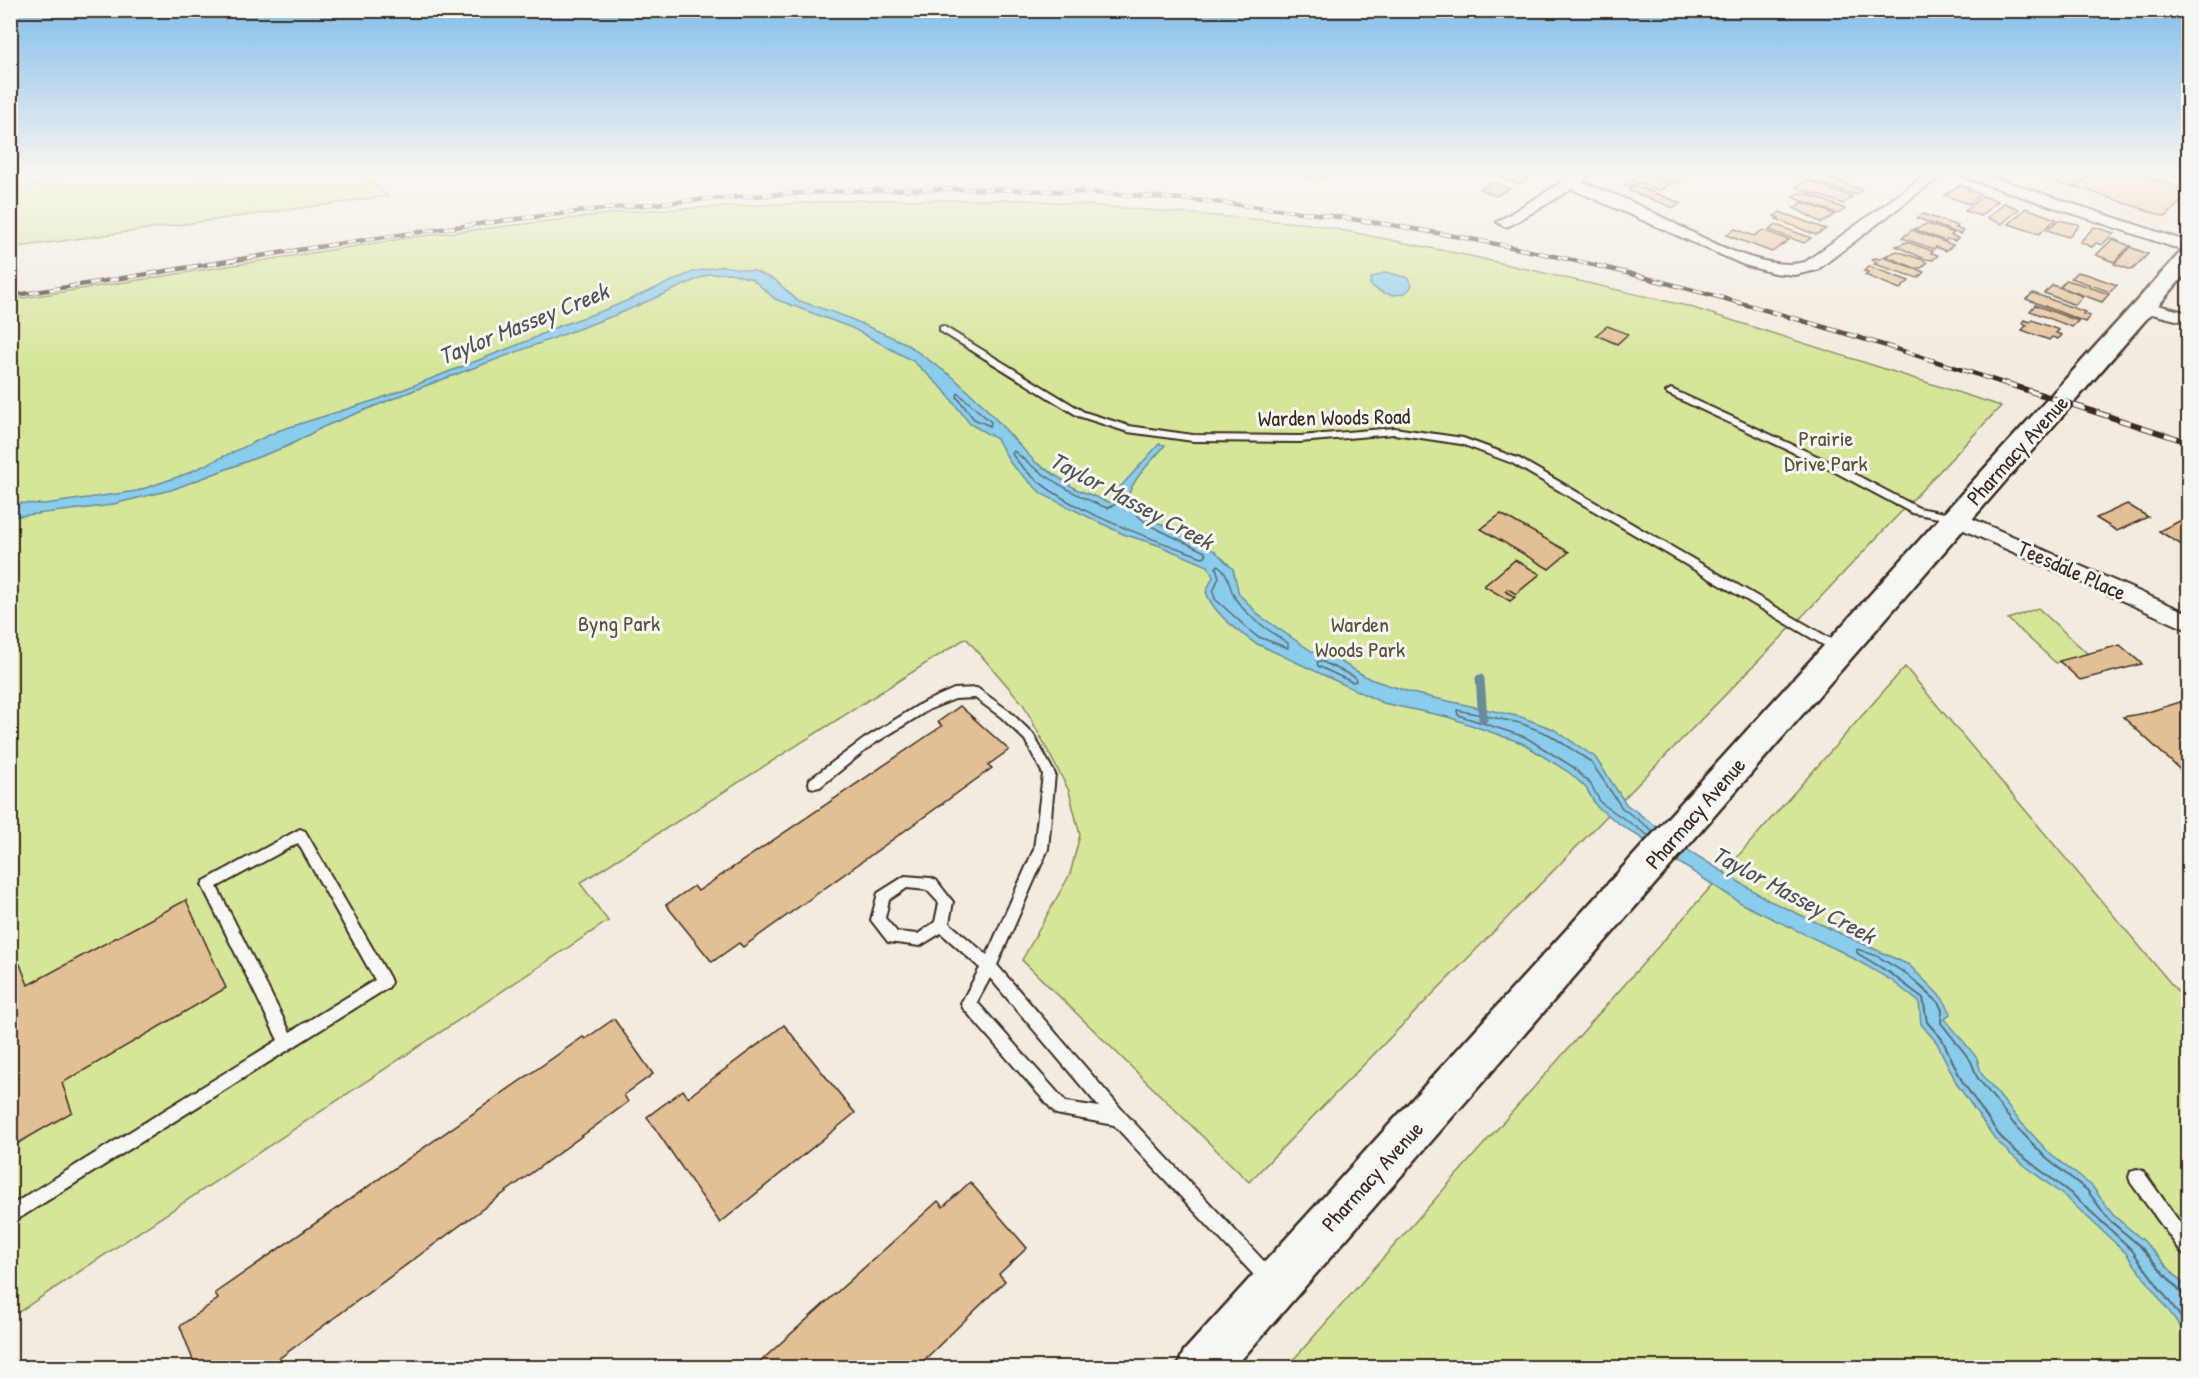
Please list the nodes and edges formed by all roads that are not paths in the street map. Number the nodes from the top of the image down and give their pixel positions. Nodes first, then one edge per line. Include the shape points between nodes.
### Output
1 (1693, 238) edge
2 (1849, 238) edge
3 (2162, 238) edge
4 (2188, 247) edge
5 (2188, 258) edge
6 (2146, 307) junction
7 (2188, 318) edge
8 (943, 329) dead end
9 (1671, 392) dead end
10 (1955, 518) junction
11 (2188, 622) edge
12 (1842, 650) junction
13 (815, 783) dead end
14 (942, 925) junction
15 (989, 966) junction
16 (288, 1041) junction
17 (1118, 1118) junction
18 (2137, 1177) dead end
19 (10, 1216) edge
20 (2188, 1246) edge
21 (1275, 1285) junction
22 (1201, 1368) edge

1 - 2 street via 1765,267 1793,271 1812,266
3 - 4 street
5 - 6 street, Pharmacy Avenue
6 - 7 street
6 - 10 street, Pharmacy Avenue
8 - 12 lane, Warden Woods Road via 1081,414 1128,429 1193,438 1300,439 1394,431 1462,441 1516,461
9 - 10 lane via 1839,470 1916,511
10 - 11 street, Teesdale Place
10 - 12 street, Pharmacy Avenue
12 - 21 street, Pharmacy Avenue via 1719,783
13 - 15 lane via 868,742 926,706 954,694 977,693 1029,737 1049,774 1041,849
14 - 14 lane via 920,940 893,938 878,920 883,897 905,882 931,884 946,902
14 - 15 lane
15 - 17 lane
15 - 17 lane via 968,1003 1062,1109
16 - 16 lane via 384,982 300,835 209,885
16 - 19 lane
17 - 21 lane
18 - 20 lane
21 - 22 street, Pharmacy Avenue

